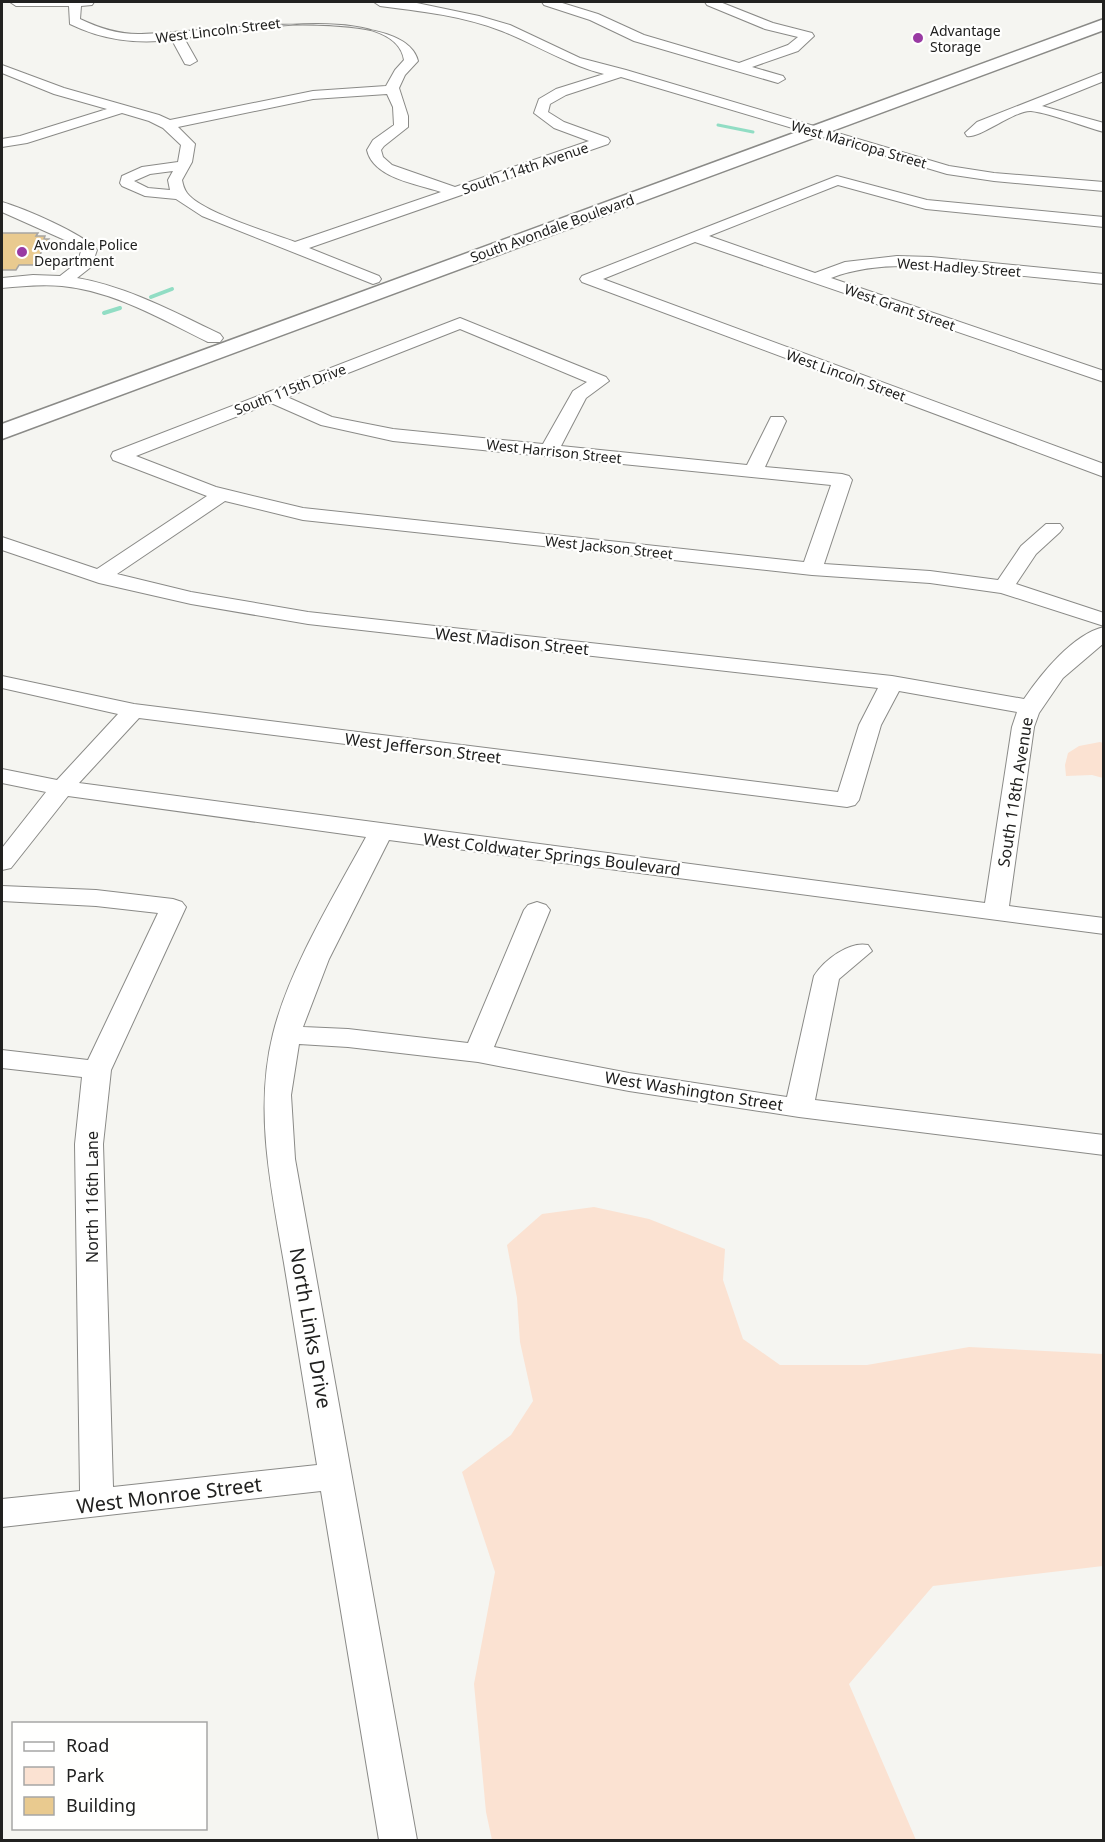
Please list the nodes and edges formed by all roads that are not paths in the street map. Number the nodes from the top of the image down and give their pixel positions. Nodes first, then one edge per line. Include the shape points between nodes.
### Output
1 (16, 2) edge
2 (82, 2) edge
3 (380, 2) edge
4 (395, 2) edge
5 (407, 2) edge
6 (548, 2) edge
7 (711, 2) edge
8 (1099, 17) edge
9 (177, 37) junction
10 (189, 61) dead end
11 (738, 68) junction
12 (2, 69) edge
13 (621, 73) junction
14 (1104, 76) edge
15 (757, 87) dead end
16 (391, 90) junction
17 (735, 94) dead end
18 (714, 101) junction
19 (1027, 106) junction
20 (122, 109) junction
21 (168, 125) junction
22 (804, 128) junction
23 (1104, 128) edge
24 (972, 133) dead end
25 (2, 143) edge
26 (183, 166) junction
27 (1101, 182) edge
28 (455, 192) junction
29 (179, 195) junction
30 (2, 207) edge
31 (1096, 221) edge
32 (696, 237) junction
33 (294, 248) junction
34 (816, 278) junction
35 (66, 279) junction
36 (373, 279) junction
37 (1104, 279) edge
38 (2, 283) edge
39 (224, 342) junction
40 (1104, 377) edge
41 (271, 397) junction
42 (2, 417) edge
43 (777, 421) dead end
44 (2, 432) edge
45 (549, 451) junction
46 (120, 456) joint
47 (753, 471) junction
48 (1104, 471) edge
49 (221, 495) junction
50 (1053, 528) dead end
51 (2, 543) edge
52 (812, 569) junction
53 (99, 578) junction
54 (1004, 587) junction
55 (1104, 620) edge
56 (1104, 633) edge
57 (2, 682) edge
58 (892, 683) junction
59 (1029, 707) junction
60 (134, 711) junction
61 (2, 776) edge
62 (62, 788) junction
63 (381, 832) junction
64 (2, 863) edge
65 (2, 893) edge
66 (537, 910) dead end
67 (996, 911) junction
68 (1104, 926) edge
69 (860, 951) dead end
70 (286, 1035) junction
71 (478, 1053) junction
72 (2, 1059) edge
73 (97, 1070) junction
74 (798, 1107) junction
75 (1104, 1145) edge
76 (337, 1476) junction
77 (97, 1504) junction
78 (2, 1513) edge
79 (398, 1840) edge

1 - 2 street
2 - 9 street, West Lincoln Street via 74,21 86,28 116,36
3 - 4 street, West Maricopa Street
4 - 13 street, West Maricopa Street via 497,25 575,62
5 - 13 street, West Maricopa Street via 465,11 510,24
6 - 11 street via 639,38
7 - 11 street via 769,26 807,36 793,48
8 - 22 main road, South Avondale Boulevard
8 - 22 main road, South Avondale Boulevard via 1068,38
9 - 10 street
9 - 16 street, West Lincoln Street via 238,25 280,22 367,26 390,34 409,49 411,61 395,75
11 - 15 street via 778,79
12 - 20 street via 59,92
13 - 18 street, West Maricopa Street
13 - 28 street, South 114th Avenue via 561,92 544,102 541,113 559,126 603,141
14 - 19 street
16 - 21 street via 313,95
16 - 28 street via 403,118 402,127 378,143 374,150 376,159 387,168
17 - 18 street
18 - 22 street, West Maricopa Street
19 - 23 street
19 - 24 street
20 - 21 street
20 - 25 street
21 - 26 street via 188,144
22 - 27 street, West Maricopa Street via 947,170 994,177
22 - 36 main road, South Avondale Boulevard
22 - 39 main road, South Avondale Boulevard
26 - 29 street via 175,180
26 - 29 street via 153,168 127,179 127,183 141,191
27 - 31 street
28 - 33 street, South 114th Avenue
29 - 33 street via 207,213
30 - 35 street via 73,238 89,250 85,264
31 - 32 street via 926,204 837,180
32 - 34 street, West Grant Street
32 - 48 street, West Lincoln Street via 588,279
33 - 36 street
34 - 37 street, West Hadley Street via 845,267 897,261
34 - 40 street, West Grant Street
35 - 38 street
35 - 39 street via 116,293
36 - 39 main road, South Avondale Boulevard
39 - 42 main road, South Avondale Boulevard
39 - 44 main road, South Avondale Boulevard
41 - 45 street, West Harrison Street via 355,429
41 - 45 street, South 115th Drive via 460,323 600,381 579,395
41 - 46 street, South 115th Drive
43 - 47 street
45 - 47 street, West Harrison Street
46 - 49 street, West Jackson Street
47 - 52 street, West Harrison Street via 842,480
49 - 52 street, West Jackson Street via 303,514
49 - 53 street
50 - 54 street via 1028,550
51 - 53 street, West Madison Street
52 - 54 street, West Jackson Street via 930,577
53 - 58 street, West Madison Street via 308,618
54 - 55 street, West Jackson Street
56 - 59 street, South 118th Avenue via 1063,665
57 - 60 street, West Jefferson Street
58 - 59 street, West Madison Street
58 - 60 street, West Jefferson Street via 870,725 847,800
59 - 67 street, South 118th Avenue
60 - 62 street
61 - 62 street, West Coldwater Springs Boulevard
62 - 63 street, West Coldwater Springs Boulevard
62 - 64 street
63 - 67 street, West Coldwater Springs Boulevard
63 - 70 street, North Links Drive via 311,971
65 - 73 street, North 116th Lane via 173,907
66 - 71 street
67 - 68 street, West Coldwater Springs Boulevard
69 - 74 street via 827,976
70 - 71 street, West Washington Street
70 - 76 street, North Links Drive via 277,1097 281,1159
71 - 74 street, West Washington Street via 629,1082
72 - 73 street
73 - 77 street, North 116th Lane via 89,1144
74 - 75 street, West Washington Street
76 - 77 street, West Monroe Street
76 - 79 street, North Links Drive
77 - 78 street, West Monroe Street

